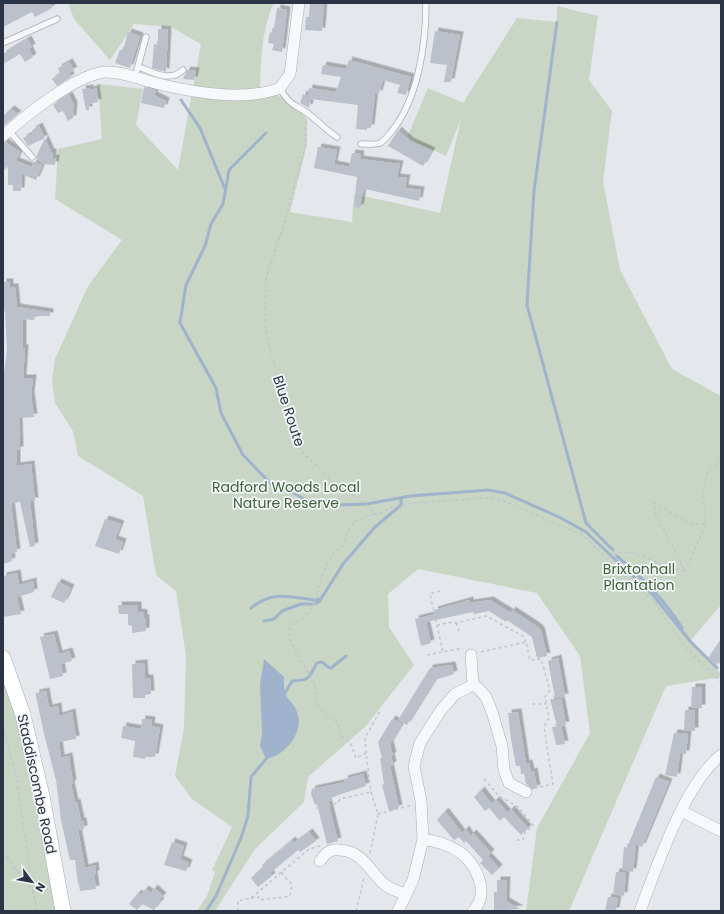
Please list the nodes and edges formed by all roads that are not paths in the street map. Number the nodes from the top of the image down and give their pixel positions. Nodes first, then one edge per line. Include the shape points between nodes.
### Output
1 (299, 3) edge
2 (426, 3) edge
3 (57, 19) dead end
4 (146, 38) dead end
5 (3, 43) edge
6 (183, 70) dead end
7 (137, 71) junction
8 (280, 88) junction
9 (6, 134) edge
10 (337, 137) dead end
11 (362, 144) dead end
12 (32, 157) dead end
13 (468, 654) road end
14 (3, 658) edge
15 (473, 685) junction
16 (721, 755) edge
17 (525, 791) road end
18 (681, 810) junction
19 (721, 831) edge
20 (423, 839) junction
21 (320, 861) dead end
22 (405, 894) junction
23 (63, 911) edge
24 (398, 911) edge
25 (473, 911) edge
26 (640, 911) edge

1 - 8 street via 290,74
2 - 11 lane via 422,54 408,106 386,138 379,143
3 - 5 lane
4 - 7 lane
6 - 7 lane via 178,74 162,76
7 - 8 street via 155,83 210,94 260,94
7 - 9 street via 106,72 88,76 39,106
8 - 10 lane via 288,101
9 - 12 lane
13 - 15 street
14 - 23 street, Staddiscombe Road via 23,715 42,796
15 - 17 street via 483,693 490,707 502,746 504,770 509,783
15 - 20 street via 455,694 448,701 420,743 414,766 421,800
16 - 18 street via 704,774
18 - 19 street
18 - 26 street
20 - 22 street via 413,880
20 - 25 street via 459,851 468,860 482,888 482,900
21 - 22 street via 333,849 356,854 383,883
22 - 24 street

